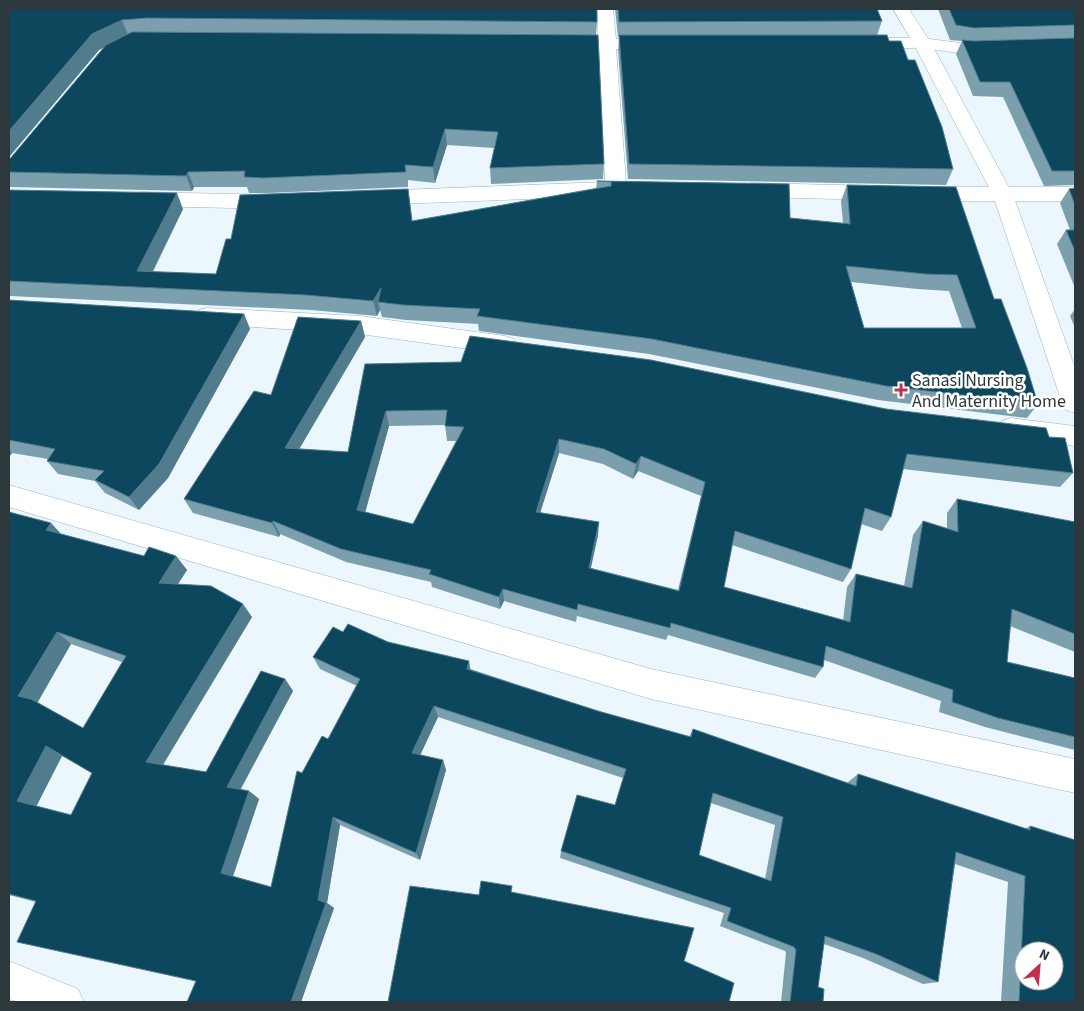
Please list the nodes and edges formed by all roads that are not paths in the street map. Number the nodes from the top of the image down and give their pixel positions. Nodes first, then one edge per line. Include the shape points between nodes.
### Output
1 (605, 9) edge
2 (901, 9) edge
3 (922, 43) junction
4 (550, 44) edge
5 (608, 44) junction
6 (677, 44) edge
7 (844, 44) edge
8 (1017, 47) edge
9 (616, 188) junction
10 (646, 188) edge
11 (735, 190) edge
12 (1075, 194) edge
13 (1003, 195) junction
14 (118, 199) edge
15 (358, 199) edge
16 (298, 201) edge
17 (183, 315) edge
18 (524, 348) edge
19 (1075, 403) edge
20 (992, 426) edge
21 (1075, 436) edge
22 (9, 496) edge
23 (1075, 776) edge
24 (9, 980) edge
25 (66, 1002) edge

1 - 5 street
2 - 3 street
3 - 7 street
3 - 8 street via 968,49
3 - 13 street
4 - 5 street
5 - 6 street
5 - 9 street
9 - 10 street
9 - 15 street
11 - 13 street
12 - 13 street
13 - 19 street
14 - 16 street
17 - 18 street via 360,325
20 - 21 street
22 - 23 street via 651,684
24 - 25 street

